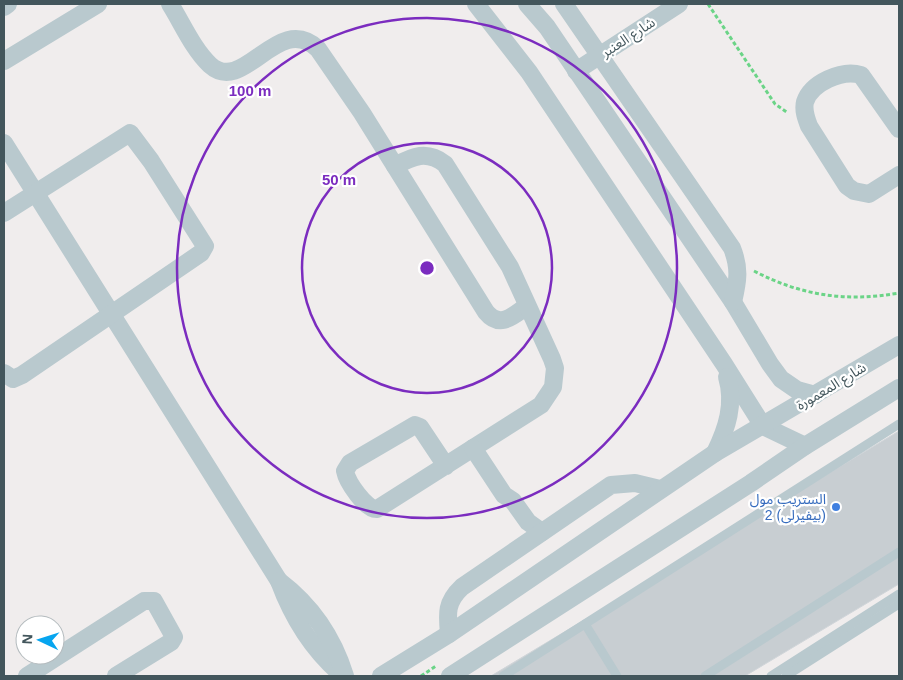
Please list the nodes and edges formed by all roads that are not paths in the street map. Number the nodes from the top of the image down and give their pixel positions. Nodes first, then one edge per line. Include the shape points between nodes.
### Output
1 (8, 4) edge
2 (98, 4) edge
3 (170, 4) edge
4 (476, 4) edge
5 (528, 4) edge
6 (564, 4) edge
7 (679, 4) edge
8 (4, 7) edge
9 (600, 56) junction
10 (4, 61) edge
11 (576, 71) junction
12 (896, 117) edge
13 (4, 143) edge
14 (395, 166) junction
15 (899, 175) edge
16 (37, 192) junction
17 (4, 213) edge
18 (733, 302) junction
19 (526, 306) junction
20 (112, 316) junction
21 (899, 345) edge
22 (724, 364) junction
23 (4, 373) edge
24 (899, 388) edge
25 (815, 395) junction
26 (899, 424) edge
27 (763, 426) junction
28 (804, 446) junction
29 (473, 448) junction
30 (715, 453) junction
31 (446, 466) junction
32 (660, 489) junction
33 (504, 495) junction
34 (542, 532) junction
35 (524, 544) junction
36 (899, 552) edge
37 (899, 594) edge
38 (899, 604) edge
39 (585, 624) junction
40 (449, 634) junction
41 (27, 676) edge
42 (116, 676) edge
43 (344, 676) edge
44 (381, 676) edge
45 (450, 676) edge
46 (503, 676) edge
47 (617, 676) edge
48 (705, 676) edge
49 (771, 676) edge
50 (786, 676) edge

1 - 8 street
2 - 10 street
3 - 14 street via 204,58 221,71 242,67 291,38 310,42
4 - 22 street via 529,72
5 - 11 street
6 - 9 street
7 - 9 street, شارع العنبر
9 - 11 street, شارع العنبر
9 - 18 street via 723,231 738,263
11 - 18 street
12 - 15 street via 861,75 844,72 808,94 804,104 809,126 847,186 869,194
13 - 16 street
14 - 19 street via 490,317 505,320
14 - 19 street via 420,154 438,158 445,164 510,267
16 - 17 street
16 - 20 street
16 - 20 street via 130,134 202,240 205,246 201,253
18 - 25 street via 781,379 797,390
19 - 29 street via 552,359 555,368 553,386 541,405
20 - 23 street via 22,376 13,380
20 - 43 street via 279,581 305,635 320,655
21 - 25 street, شارع المعمورة
22 - 27 street
22 - 30 street via 731,391 730,414
24 - 28 street
25 - 27 street, شارع المعمورة
26 - 39 lane
27 - 28 street
27 - 30 street, شارع المعمورة
28 - 45 street
29 - 31 street
29 - 33 street
30 - 32 street, شارع المعمورة
31 - 31 street via 420,427 415,425 350,463 345,471 366,506 373,510
32 - 34 street via 635,483 611,485
32 - 40 street, شارع المعمورة
33 - 34 street via 513,501 528,522
33 - 35 street
34 - 35 street
35 - 40 street via 452,596 447,616
36 - 48 lane
37 - 49 lane
38 - 50 lane
39 - 46 lane
39 - 47 lane
40 - 44 street, شارع المعمورة
41 - 42 street via 144,601 154,601 174,637

